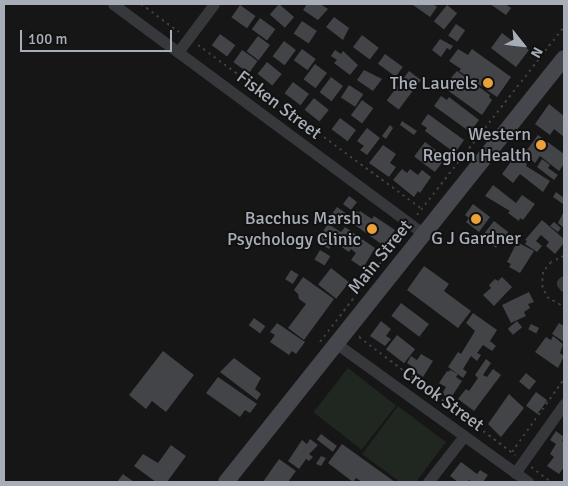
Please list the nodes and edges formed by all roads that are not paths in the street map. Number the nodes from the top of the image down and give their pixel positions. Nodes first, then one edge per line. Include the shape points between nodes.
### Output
1 (113, 4) edge
2 (214, 4) edge
3 (178, 52) junction
4 (564, 58) edge
5 (424, 234) junction
6 (564, 281) edge
7 (564, 286) edge
8 (336, 344) junction
9 (564, 404) edge
10 (464, 436) junction
11 (515, 473) junction
12 (230, 481) edge
13 (428, 482) edge
14 (528, 482) edge

1 - 3 street, Fisken Street
2 - 3 street
3 - 5 street, Fisken Street
4 - 5 main road, Main Street
5 - 8 main road, Main Street
6 - 7 street
8 - 10 street, Crook Street
8 - 12 main road, Main Street
9 - 11 street
10 - 11 street, Crook Street
10 - 13 street
11 - 14 street, Crook Street

